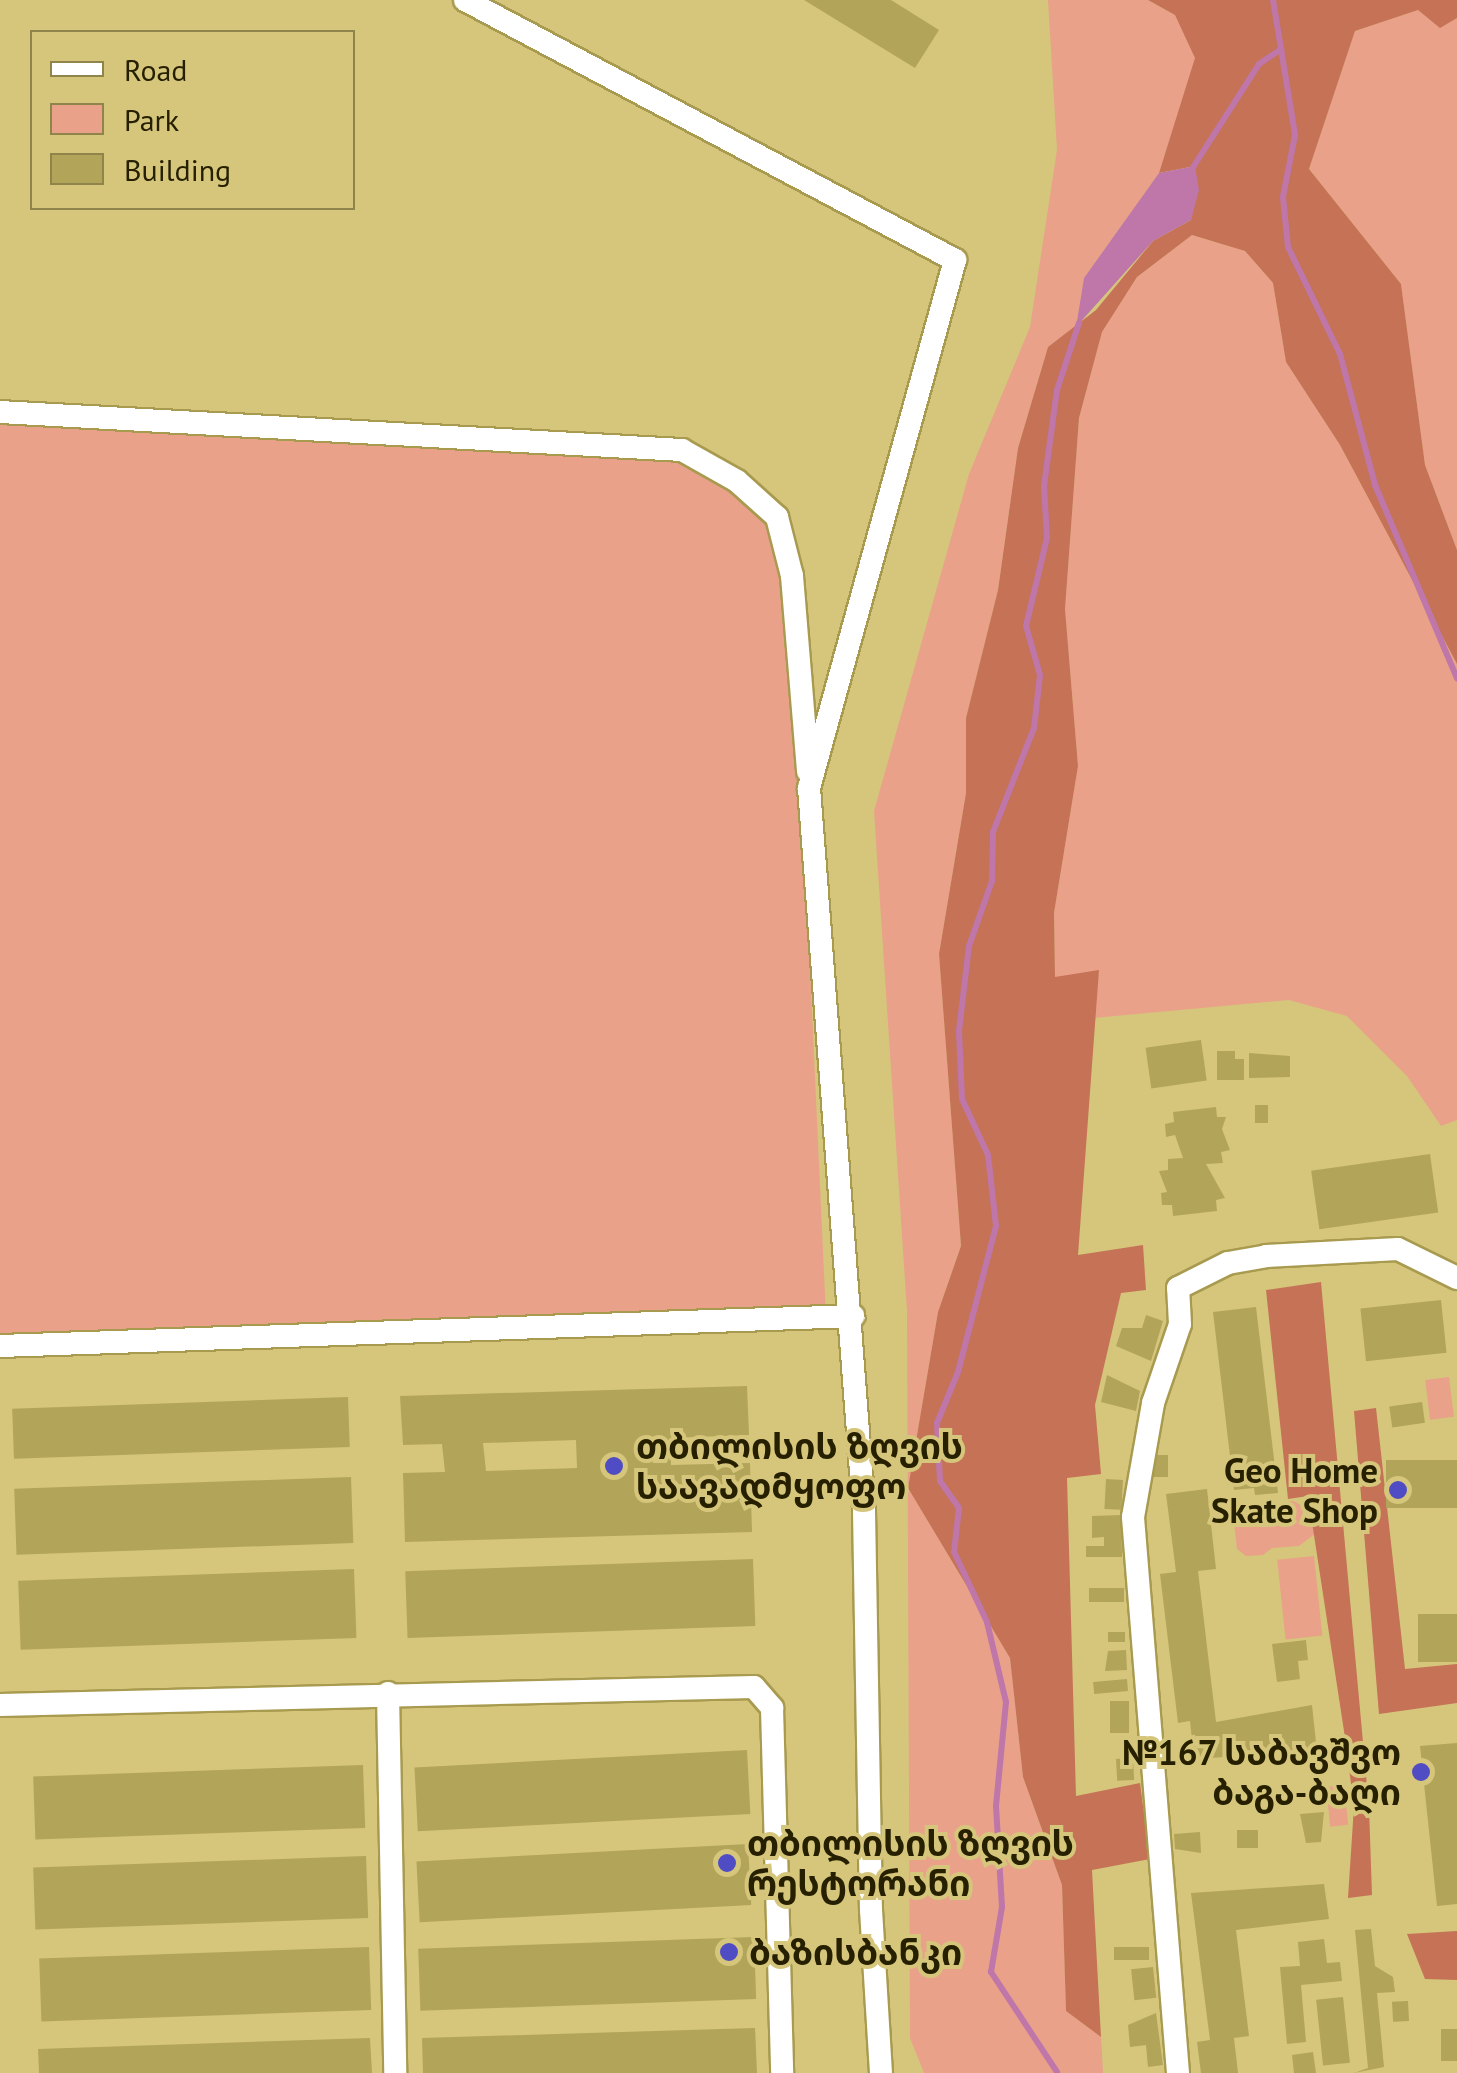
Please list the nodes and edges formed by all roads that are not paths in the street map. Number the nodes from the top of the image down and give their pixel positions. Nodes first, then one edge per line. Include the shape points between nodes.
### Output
1 (466, 0) edge
2 (0, 412) edge
3 (809, 788) junction
4 (1457, 1278) edge
5 (852, 1316) junction
6 (0, 1346) edge
7 (388, 1693) junction
8 (0, 1705) edge
9 (395, 2073) edge
10 (782, 2073) edge
11 (881, 2073) edge
12 (1178, 2073) edge

1 - 3 street via 955,260
2 - 3 street via 682,450 737,481 778,517 792,576
3 - 5 street
4 - 12 street via 1398,1248 1266,1256 1228,1263 1178,1288 1180,1324 1153,1403 1133,1517
5 - 6 street
5 - 11 street
7 - 8 street
7 - 9 street
7 - 10 street via 740,1683 766,1697 772,1708

